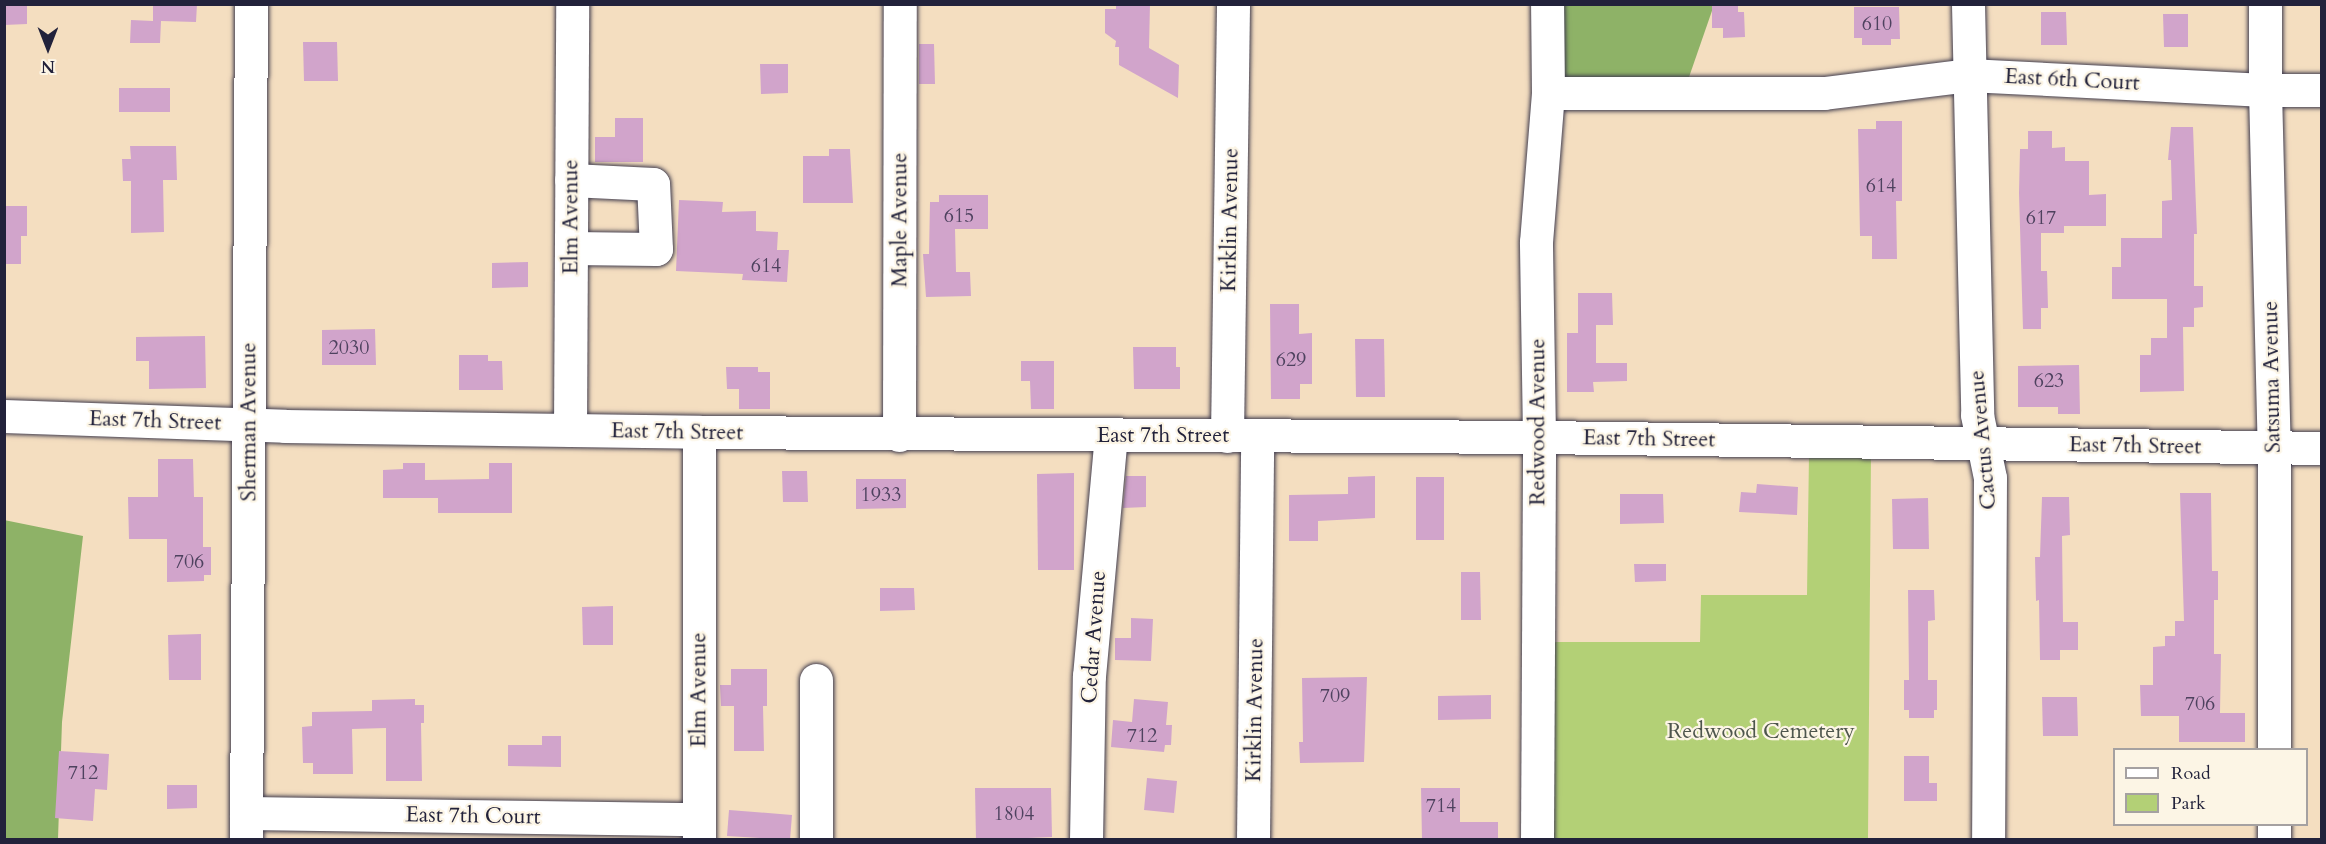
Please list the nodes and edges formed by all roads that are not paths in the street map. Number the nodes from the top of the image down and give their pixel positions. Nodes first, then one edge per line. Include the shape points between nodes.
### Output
1 (251, 4) edge
2 (572, 4) edge
3 (900, 4) edge
4 (1233, 4) edge
5 (1547, 4) edge
6 (1968, 4) edge
7 (2265, 4) edge
8 (1968, 75) junction
9 (2265, 90) junction
10 (2322, 90) edge
11 (1548, 93) junction
12 (571, 180) junction
13 (571, 248) junction
14 (4, 416) edge
15 (249, 425) junction
16 (570, 430) junction
17 (699, 432) junction
18 (899, 435) junction
19 (1111, 435) junction
20 (1242, 437) junction
21 (1539, 437) junction
22 (1984, 444) junction
23 (2274, 447) junction
24 (2322, 448) edge
25 (816, 680) dead end
26 (2274, 748) edge
27 (246, 826) edge
28 (699, 829) edge
29 (816, 840) edge
30 (1086, 840) edge
31 (1253, 840) edge
32 (1537, 840) edge
33 (1988, 840) edge

1 - 15 street, Sherman Avenue
2 - 12 street, Elm Avenue
3 - 18 street, Maple Avenue
4 - 20 street, Kirklin Avenue
5 - 11 street, Redwood Avenue
6 - 8 street, Cactus Avenue
7 - 9 street, Satsuma Avenue
8 - 9 street, East 6th Court
8 - 11 street, East 6th Court via 1824,93
8 - 22 street, Cactus Avenue via 1977,415
9 - 10 street, East 6th Court
9 - 23 street, Satsuma Avenue
11 - 21 street, Redwood Avenue via 1536,242
12 - 13 street, Elm Avenue
12 - 13 street via 653,184 656,249
13 - 16 street, Elm Avenue
14 - 15 street, East 7th Street
15 - 16 street, East 7th Street
15 - 27 street, Sherman Avenue
16 - 17 street, East 7th Street
17 - 18 street, East 7th Street
17 - 28 street, Elm Avenue
18 - 19 street, East 7th Street
19 - 20 street, East 7th Street
19 - 30 street, Cedar Avenue via 1089,676
20 - 21 street, East 7th Street
20 - 31 street, Kirklin Avenue
21 - 22 street, East 7th Street
21 - 32 street, Redwood Avenue
22 - 23 street, East 7th Street
22 - 33 street, Cactus Avenue via 1990,478
23 - 24 street, East 7th Street
23 - 26 street, Satsuma Avenue
25 - 29 street
27 - 28 street, East 7th Court

